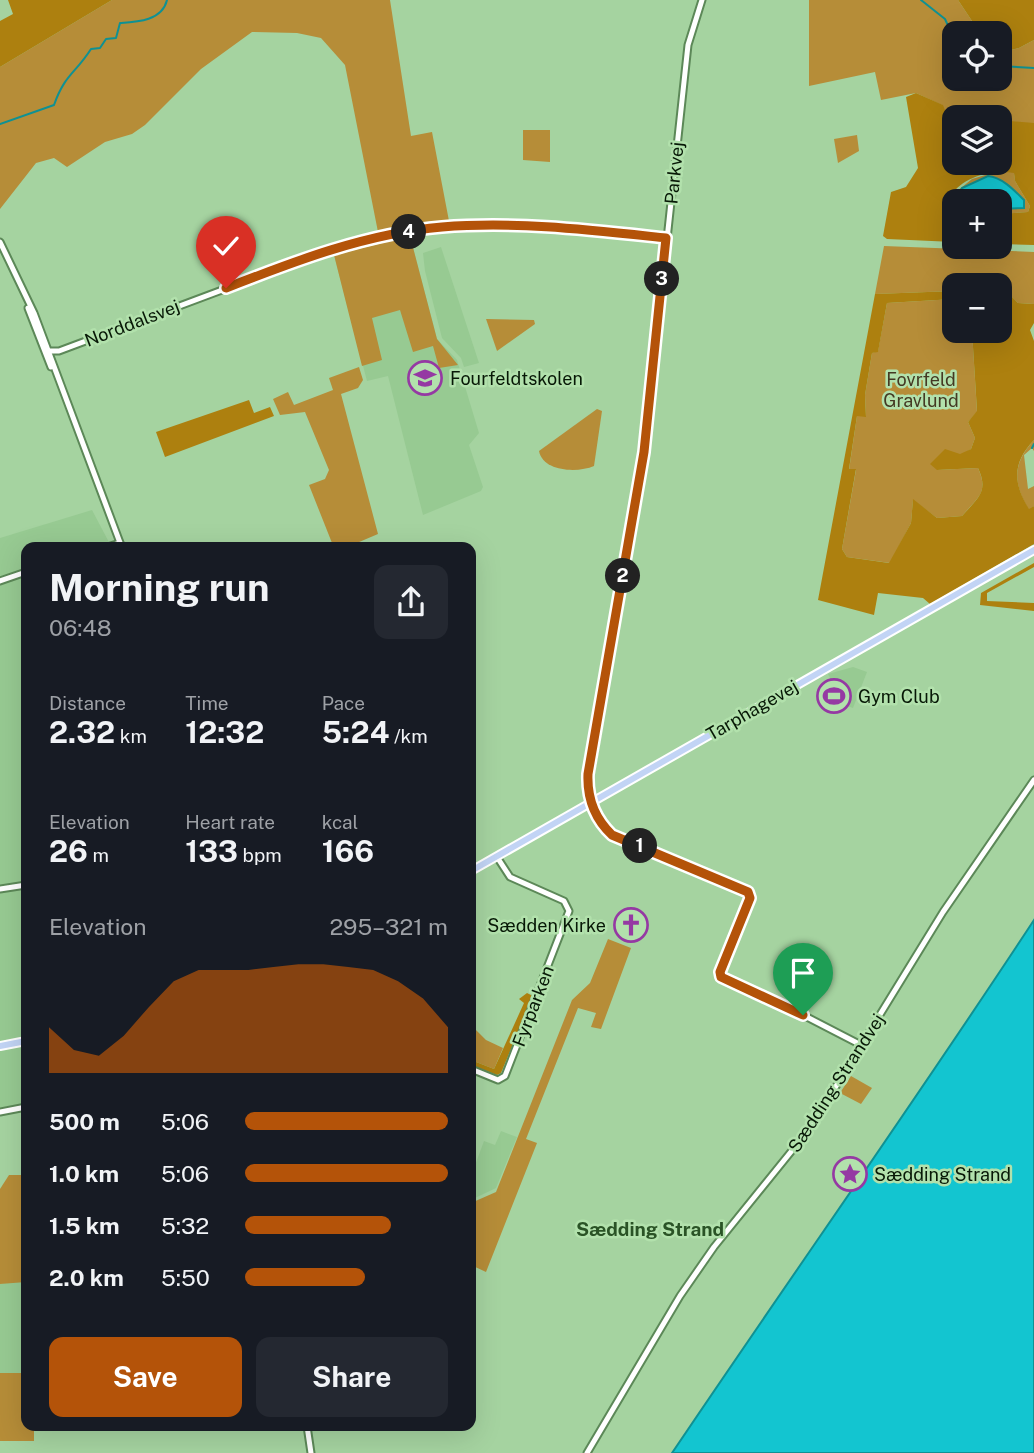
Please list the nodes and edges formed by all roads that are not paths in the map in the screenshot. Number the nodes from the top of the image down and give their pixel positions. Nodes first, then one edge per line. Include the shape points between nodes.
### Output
1 (702, 0) edge
2 (666, 238) junction
3 (0, 242) edge
4 (31, 316) junction
5 (53, 353) junction
6 (72, 415) junction
7 (120, 542) edge
8 (1034, 550) edge
9 (21, 574) edge
10 (0, 581) edge
11 (1034, 780) edge
12 (591, 803) junction
13 (497, 857) junction
14 (476, 868) edge
15 (21, 886) edge
16 (0, 888) edge
17 (21, 1042) edge
18 (0, 1046) edge
19 (863, 1046) junction
20 (476, 1071) edge
21 (21, 1108) edge
22 (0, 1112) edge
23 (308, 1431) edge
24 (311, 1453) edge
25 (587, 1453) edge

1 - 2 street, Parkvej via 688,45
2 - 5 street, Norddalsvej via 506,224 406,232 313,256
2 - 12 street, Parkvej via 644,452 588,774
3 - 4 street
3 - 5 street
4 - 5 street
4 - 6 street
5 - 6 street
6 - 7 street
8 - 12 main road, Tarphagevej
9 - 10 street
11 - 19 street, Sædding Strandvej via 943,912
12 - 13 main road, Tarphagevej
12 - 19 street via 612,835 748,892 750,898 720,972 723,980
13 - 14 main road, Tarphagevej
13 - 20 street, Fyrparken via 510,877 564,901 569,911 505,1076 498,1080
15 - 16 street
17 - 18 main road
19 - 25 street, Sædding Strandvej via 811,1127 680,1296
21 - 22 street
23 - 24 street

